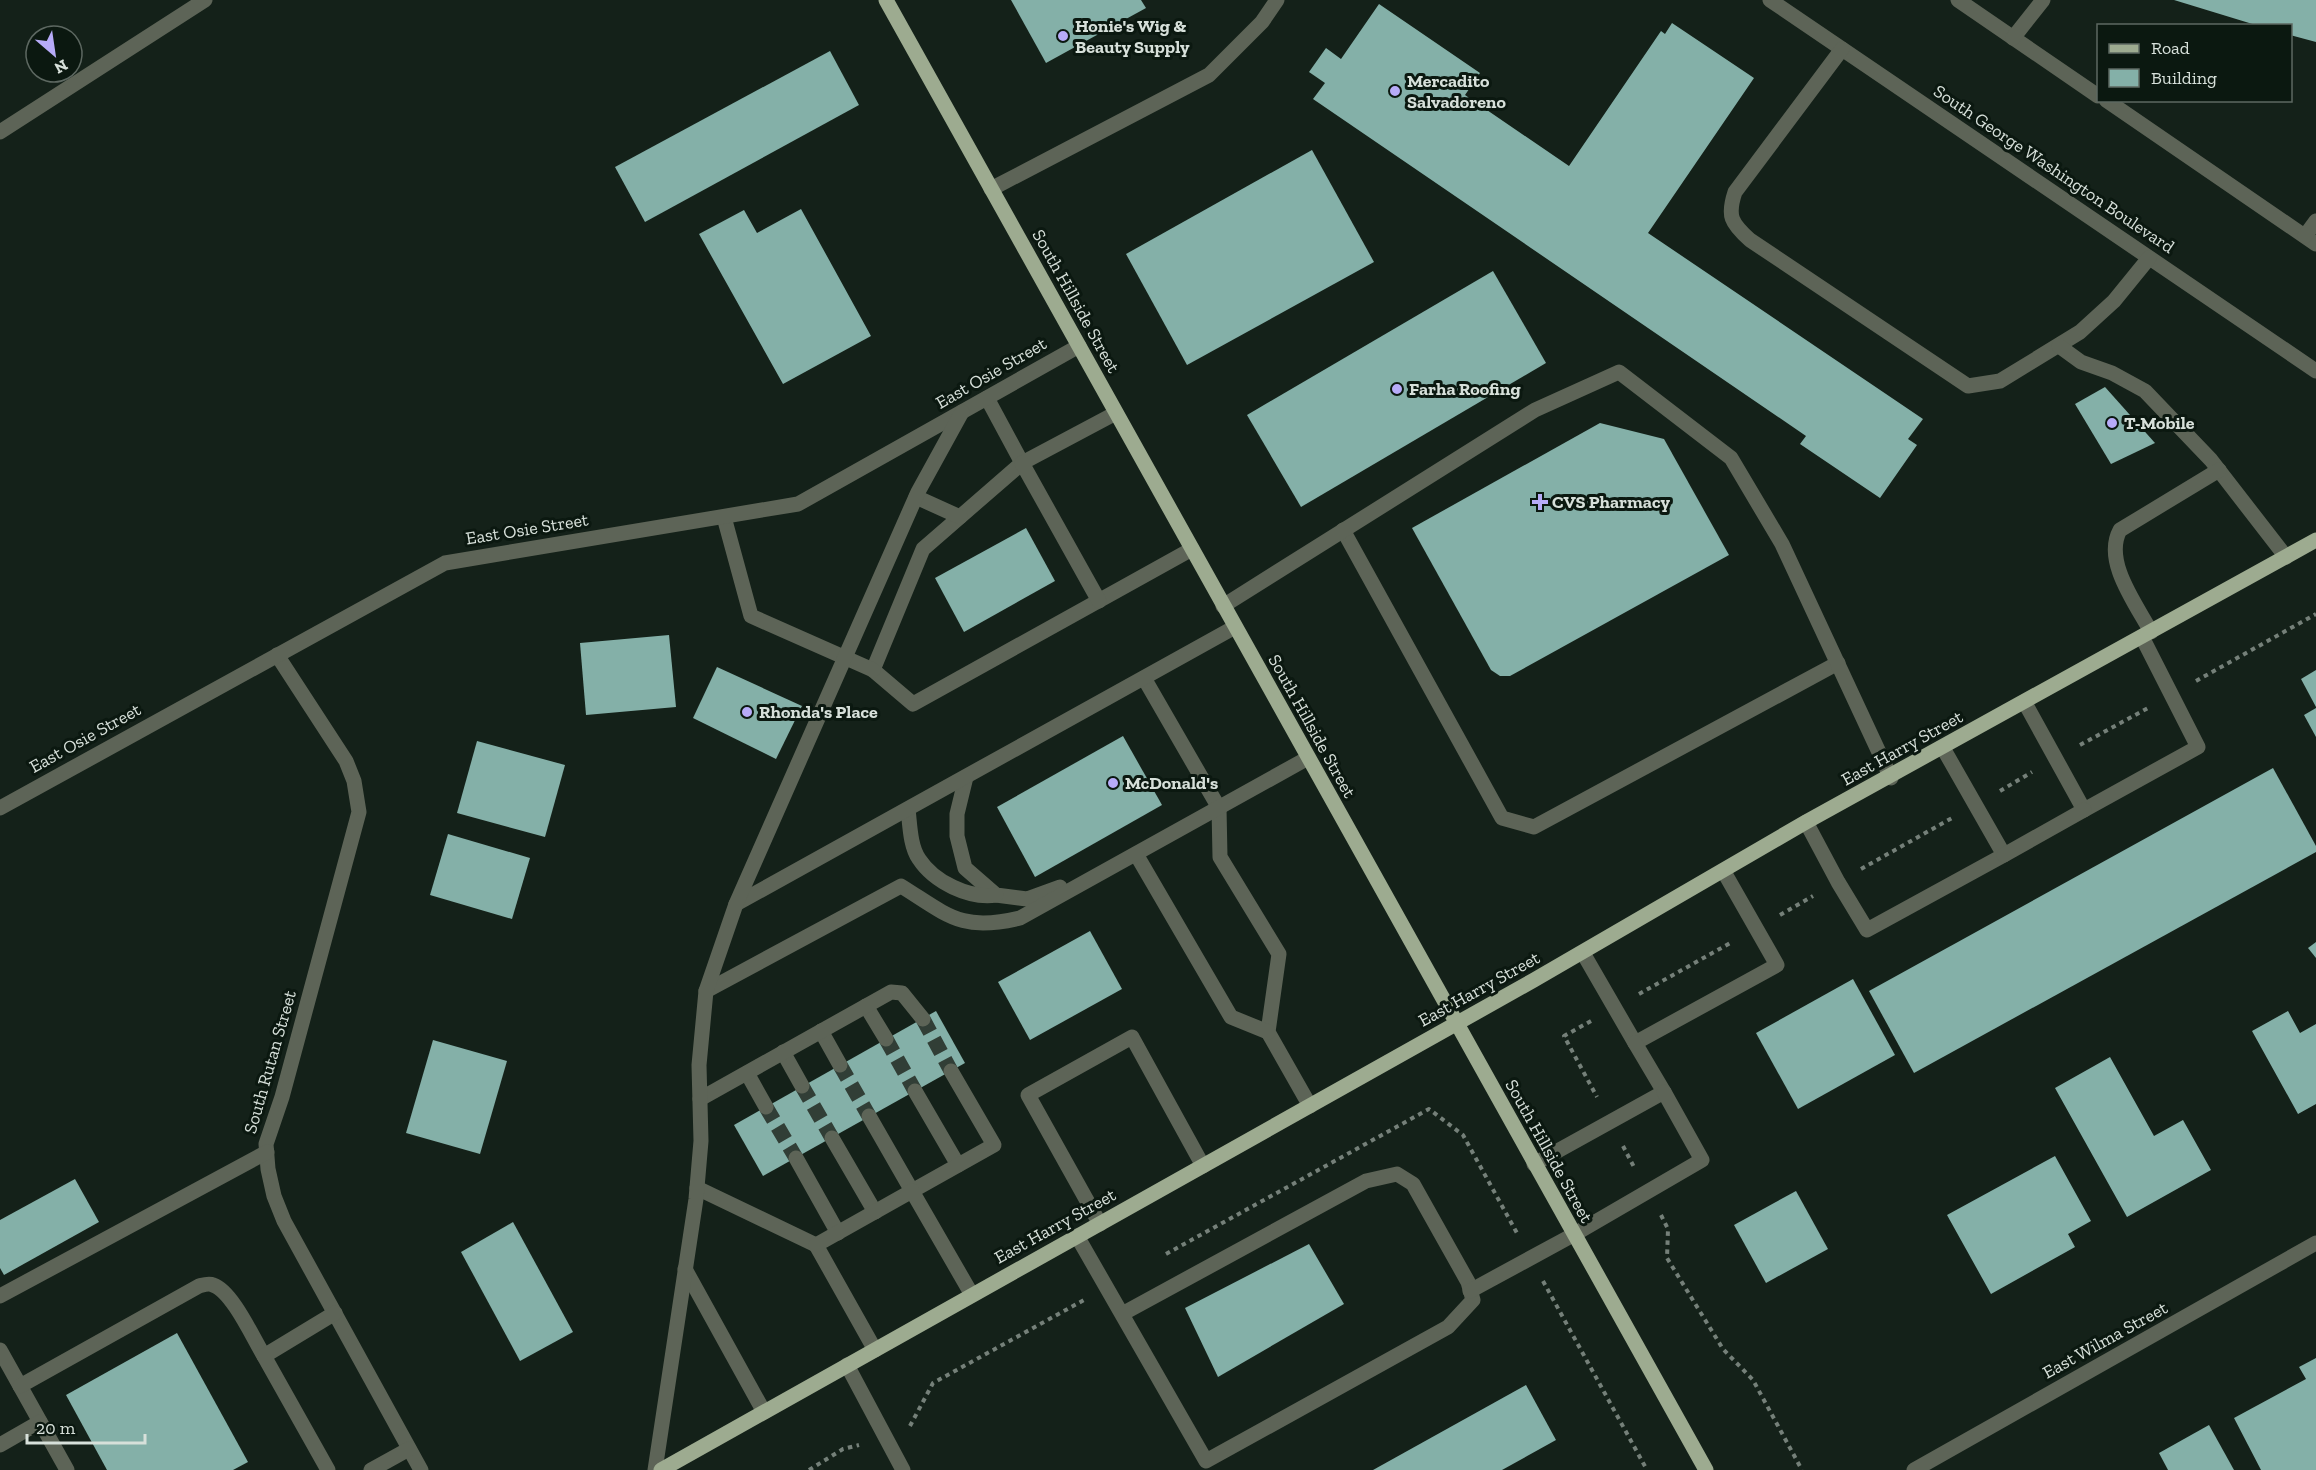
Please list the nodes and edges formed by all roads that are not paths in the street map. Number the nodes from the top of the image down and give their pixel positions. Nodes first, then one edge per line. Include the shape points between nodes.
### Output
1 (205, 0) edge
2 (886, 0) edge
3 (1277, 0) edge
4 (1770, 0) edge
5 (1958, 0) edge
6 (2043, 0) edge
7 (2013, 38) junction
8 (1842, 49) junction
9 (2097, 95) edge
10 (2109, 102) edge
11 (0, 132) edge
12 (991, 189) junction
13 (2316, 221) edge
14 (2311, 240) edge
15 (2149, 258) junction
16 (1079, 346) junction
17 (2058, 346) junction
18 (2316, 371) edge
19 (987, 398) junction
20 (962, 412) junction
21 (1116, 413) junction
22 (1022, 463) junction
23 (2218, 470) junction
24 (916, 497) junction
25 (724, 517) junction
26 (960, 517) junction
27 (1343, 530) junction
28 (2316, 540) edge
29 (1192, 549) junction
30 (2286, 557) junction
31 (1099, 601) junction
32 (1223, 606) junction
33 (1235, 627) junction
34 (2146, 634) junction
35 (277, 655) junction
36 (844, 658) junction
37 (1838, 663) junction
38 (873, 670) junction
39 (1144, 678) junction
40 (2025, 703) junction
41 (1943, 748) junction
42 (1308, 758) junction
43 (966, 777) junction
44 (1891, 777) junction
45 (0, 808) edge
46 (1219, 808) junction
47 (908, 809) junction
48 (2084, 810) junction
49 (1806, 822) junction
50 (1136, 854) junction
51 (2004, 855) junction
52 (1110, 869) junction
53 (1724, 873) junction
54 (996, 896) junction
55 (736, 904) junction
56 (1583, 953) junction
57 (706, 991) junction
58 (866, 1006) junction
59 (923, 1019) tunnel mouth
60 (1456, 1024) junction
61 (821, 1031) junction
62 (1268, 1032) junction
63 (886, 1039) tunnel mouth
64 (1635, 1043) junction
65 (783, 1052) junction
66 (840, 1065) tunnel mouth
67 (951, 1071) tunnel mouth
68 (747, 1073) junction
69 (802, 1086) tunnel mouth
70 (915, 1090) tunnel mouth
71 (1664, 1092) junction
72 (700, 1099) junction
73 (1310, 1106) junction
74 (766, 1107) tunnel mouth
75 (869, 1116) tunnel mouth
76 (832, 1137) tunnel mouth
77 (267, 1152) junction
78 (796, 1158) tunnel mouth
79 (1534, 1164) junction
80 (958, 1165) junction
81 (1203, 1166) junction
82 (697, 1188) junction
83 (912, 1191) junction
84 (874, 1212) junction
85 (1100, 1224) junction
86 (838, 1233) junction
87 (1574, 1235) junction
88 (1077, 1236) junction
89 (2316, 1243) edge
90 (816, 1245) junction
91 (685, 1269) junction
92 (1470, 1291) junction
93 (972, 1295) junction
94 (0, 1296) edge
95 (335, 1313) junction
96 (1122, 1314) junction
97 (0, 1350) edge
98 (875, 1350) junction
99 (264, 1356) junction
100 (847, 1365) junction
101 (5, 1372) edge
102 (20, 1386) junction
103 (764, 1412) junction
104 (40, 1422) junction
105 (0, 1445) edge
106 (409, 1449) junction
107 (67, 1470) edge
108 (328, 1470) edge
109 (371, 1470) edge
110 (421, 1470) edge
111 (655, 1470) edge
112 (661, 1470) edge
113 (903, 1470) edge
114 (1706, 1470) edge
115 (1914, 1470) edge

1 - 11 street
2 - 12 main road, South Hillside Street
3 - 12 street via 1262,22 1209,75
4 - 8 street, South George Washington Boulevard
5 - 7 street
6 - 7 street
7 - 9 street
8 - 15 street, South George Washington Boulevard
8 - 17 street via 1735,192 1729,209 1735,227 1968,386 2000,381
10 - 14 street
12 - 16 main road, South Hillside Street
13 - 14 street
15 - 17 street via 2114,301
15 - 18 street, South George Washington Boulevard
16 - 19 street, East Osie Street
16 - 21 main road, South Hillside Street
17 - 23 street via 2081,362 2145,391
19 - 20 street, East Osie Street
19 - 22 street
20 - 24 street
20 - 25 street, East Osie Street via 798,504
21 - 22 street
21 - 29 main road, South Hillside Street
22 - 26 street
22 - 31 street
23 - 30 street
23 - 34 street via 2120,530 2115,539 2122,577
24 - 26 street
24 - 36 street
25 - 35 street, East Osie Street via 445,563
25 - 36 street via 751,616
26 - 38 street via 924,549
27 - 32 street
27 - 37 street via 1535,410 1619,372 1731,458 1782,544
27 - 37 street via 1502,818 1534,827
28 - 30 main road, East Harry Street
29 - 31 street
29 - 32 main road, South Hillside Street
30 - 34 main road, East Harry Street
31 - 38 street via 913,704
32 - 33 main road, South Hillside Street
33 - 39 street
33 - 42 main road, South Hillside Street
34 - 40 main road, East Harry Street
34 - 48 street via 2198,747
35 - 45 street, East Osie Street
35 - 77 street, South Rutan Street via 346,760 359,812 266,1144
36 - 38 street
36 - 55 street
37 - 44 street
39 - 43 street
39 - 46 street
40 - 41 main road, East Harry Street
40 - 48 street
41 - 44 main road, East Harry Street
41 - 51 street
42 - 46 street
42 - 60 main road, South Hillside Street
43 - 47 street
43 - 54 street via 957,814 957,836 965,868
44 - 49 main road, East Harry Street
46 - 50 street
46 - 62 street via 1220,857 1279,954
47 - 54 street via 918,859 939,881 982,897
47 - 55 street
48 - 51 street
49 - 51 street via 1868,930
49 - 53 main road, East Harry Street
50 - 52 street
50 - 62 street via 1231,1017
52 - 54 street via 1027,899
52 - 57 street via 1020,918 990,925 954,920 901,886
53 - 56 main road, East Harry Street
53 - 64 street via 1778,965
55 - 57 street
56 - 60 main road, East Harry Street
56 - 64 street
57 - 72 street
58 - 59 street via 891,992 902,993
58 - 61 street
58 - 63 street
60 - 73 main road, East Harry Street
60 - 79 main road, South Hillside Street
61 - 65 street
61 - 66 street
62 - 73 street
64 - 71 street
65 - 68 street
65 - 69 street
67 - 80 street via 994,1145
68 - 72 street
68 - 74 street
70 - 80 street
71 - 79 street
71 - 87 street via 1702,1160
72 - 82 street
73 - 81 main road, East Harry Street
75 - 83 street
76 - 84 street
77 - 94 street
77 - 95 street, South Rutan Street via 274,1196
78 - 86 street
79 - 87 main road, South Hillside Street
80 - 83 street
81 - 85 main road, East Harry Street
81 - 85 street via 1132,1037 1028,1095
82 - 90 street
82 - 91 street
83 - 84 street
83 - 93 street
84 - 86 street
85 - 88 main road, East Harry Street
86 - 90 street
87 - 92 street
87 - 114 main road, South Hillside Street
88 - 93 main road, East Harry Street
88 - 96 street
89 - 115 street, East Wilma Street
90 - 98 street
91 - 103 street
91 - 111 street
92 - 96 street via 1413,1184 1397,1174 1366,1181
92 - 96 street via 1473,1300 1448,1327 1206,1461
93 - 98 main road, East Harry Street
95 - 99 street
95 - 106 street, South Rutan Street
97 - 101 street
98 - 100 main road, East Harry Street
99 - 102 street via 232,1302 223,1290 211,1284 199,1286
99 - 108 street
100 - 103 main road, East Harry Street
100 - 113 street
101 - 102 street
102 - 104 street
103 - 112 main road, East Harry Street
104 - 105 street
104 - 107 street
106 - 109 street
106 - 110 street, South Rutan Street

